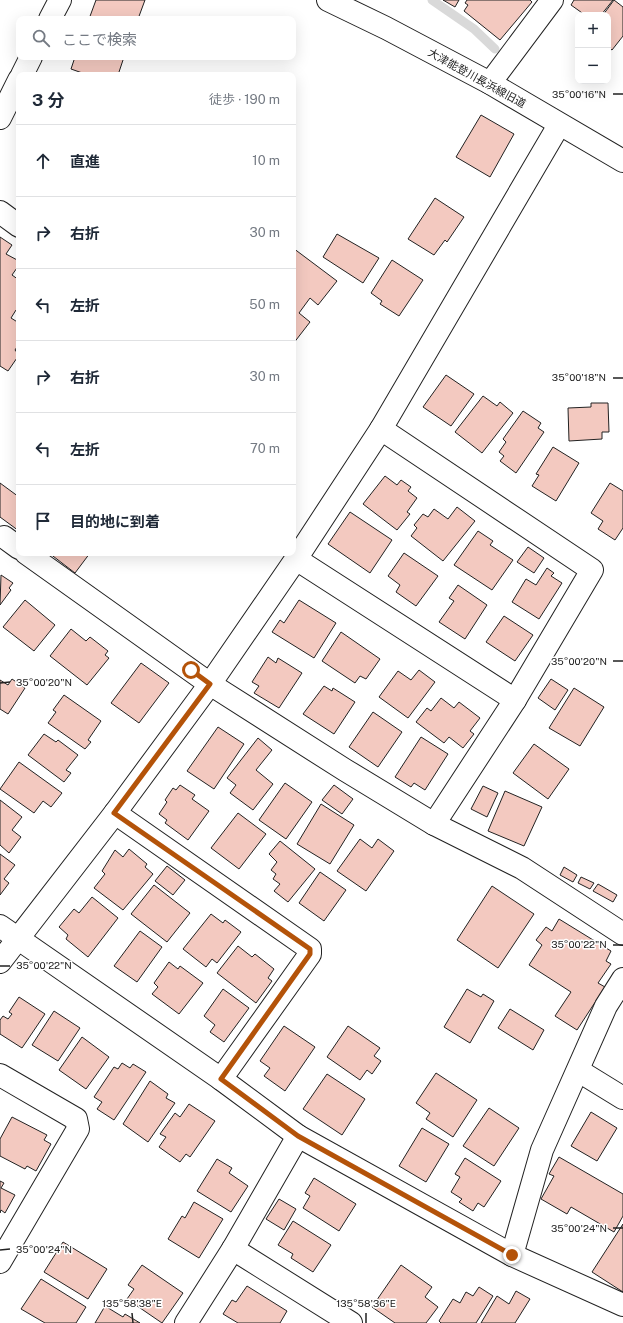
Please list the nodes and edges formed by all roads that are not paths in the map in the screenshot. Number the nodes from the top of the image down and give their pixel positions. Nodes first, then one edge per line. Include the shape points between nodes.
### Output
1 (60, 0) edge
2 (328, 0) edge
3 (552, 0) edge
4 (52, 16) edge
5 (30, 60) edge
6 (24, 72) edge
7 (490, 83) junction
8 (16, 86) edge
9 (0, 118) edge
10 (559, 125) junction
11 (623, 162) edge
12 (0, 212) edge
13 (16, 224) edge
14 (381, 429) junction
15 (30, 556) edge
16 (296, 559) junction
17 (210, 684) junction
18 (515, 700) junction
19 (114, 813) junction
20 (434, 824) junction
21 (0, 926) edge
22 (623, 934) edge
23 (18, 938) junction
24 (0, 962) edge
25 (623, 979) edge
26 (579, 1071) junction
27 (0, 1075) edge
28 (221, 1079) junction
29 (623, 1098) edge
30 (298, 1136) junction
31 (233, 1249) junction
32 (512, 1255) junction
33 (0, 1262) edge
34 (623, 1305) edge
35 (186, 1323) edge
36 (351, 1323) edge

1 - 4 street
2 - 7 street, 大津能登川長浜線旧道
3 - 7 street
5 - 6 street
7 - 10 street, 大津能登川長浜線旧道
8 - 9 street
10 - 11 street, 大津能登川長浜線旧道
10 - 14 street
12 - 13 street
14 - 16 street
14 - 18 street via 592,570
15 - 17 street
16 - 17 street
16 - 18 street
17 - 19 street
17 - 20 street
18 - 20 street
19 - 23 street
19 - 28 street via 310,949 310,954
20 - 22 street via 522,868
21 - 23 street
23 - 24 street
23 - 28 street
25 - 26 street via 606,1006
26 - 29 street
26 - 32 street via 542,1150
27 - 33 street via 76,1119 78,1129
28 - 30 street
30 - 31 street
30 - 32 street
31 - 35 street
31 - 36 street
32 - 34 street

